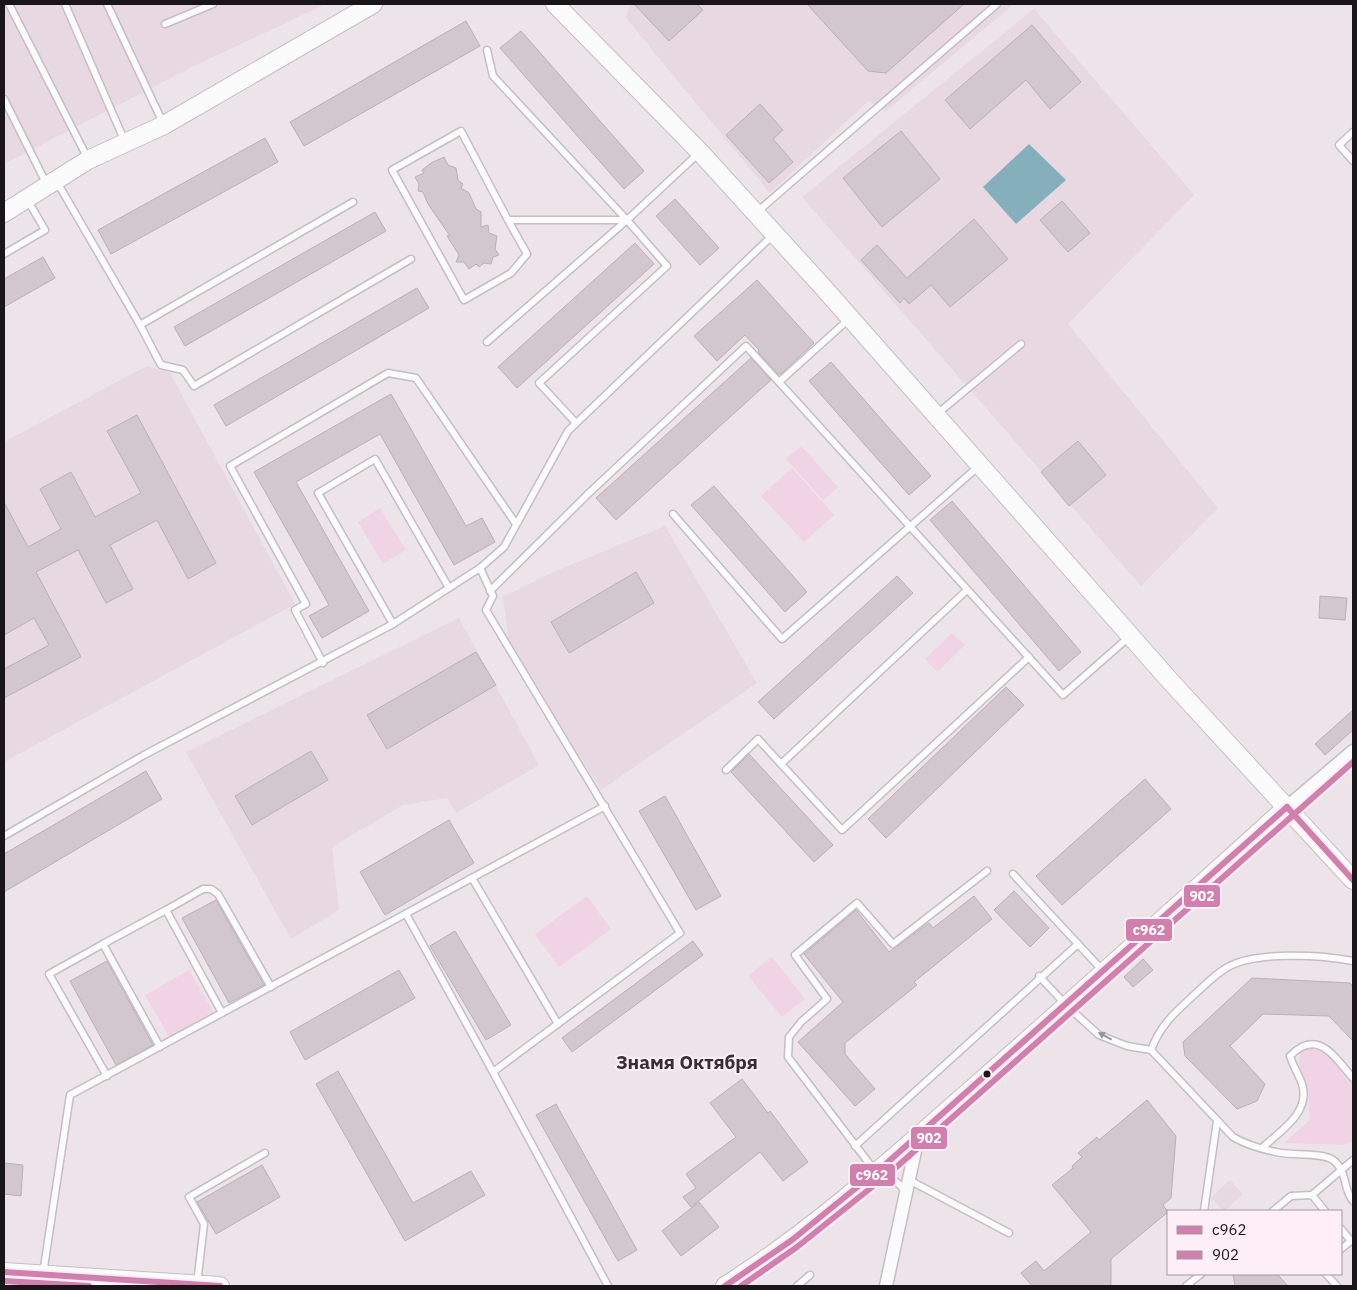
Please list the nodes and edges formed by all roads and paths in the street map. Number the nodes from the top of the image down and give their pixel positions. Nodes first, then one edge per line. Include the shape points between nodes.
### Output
1 (9, 4) edge
2 (64, 4) edge
3 (107, 4) edge
4 (213, 4) edge
5 (555, 4) edge
6 (997, 4) edge
7 (370, 5) edge
8 (165, 24) dead end
9 (487, 50) dead end
10 (4, 99) edge
11 (164, 124) junction
12 (1353, 132) edge
13 (126, 144) junction
14 (700, 152) junction
15 (88, 160) junction
16 (1353, 161) edge
17 (51, 182) junction
18 (26, 198) junction
19 (353, 202) dead end
20 (4, 211) edge
21 (756, 213) junction
22 (508, 220) junction
23 (627, 220) junction
24 (775, 233) junction
25 (4, 254) edge
26 (411, 259) dead end
27 (850, 318) junction
28 (140, 325) junction
29 (487, 342) dead end
30 (1020, 344) dead end
31 (779, 382) junction
32 (936, 415) junction
33 (576, 423) junction
34 (980, 465) junction
35 (673, 514) dead end
36 (516, 524) junction
37 (910, 526) junction
38 (480, 568) junction
39 (449, 588) junction
40 (490, 590) junction
41 (967, 590) junction
42 (393, 624) junction
43 (1130, 636) junction
44 (1029, 657) junction
45 (323, 663) junction
46 (1353, 751) edge
47 (781, 764) junction
48 (726, 770) dead end
49 (605, 806) junction
50 (1287, 807) junction
51 (4, 836) edge
52 (987, 871) dead end
53 (1013, 874) dead end
54 (472, 878) junction
55 (1353, 880) edge
56 (166, 910) junction
57 (406, 914) junction
58 (103, 944) junction
59 (1078, 944) junction
60 (1353, 961) edge
61 (1105, 972) junction
62 (1039, 976) junction
63 (271, 987) junction
64 (1067, 1006) junction
65 (222, 1013) junction
66 (558, 1024) junction
67 (160, 1047) junction
68 (1151, 1050) junction
69 (493, 1072) junction
70 (107, 1076) junction
71 (1353, 1078) edge
72 (1217, 1121) junction
73 (918, 1137) junction
74 (855, 1146) junction
75 (1262, 1148) junction
76 (265, 1153) dead end
77 (1353, 1160) edge
78 (1342, 1170) junction
79 (873, 1175) junction
80 (909, 1180) junction
81 (906, 1193) junction
82 (1312, 1195) junction
83 (1353, 1200) edge
84 (1204, 1210) edge
85 (1275, 1210) edge
86 (1325, 1210) edge
87 (1342, 1230) edge
88 (1009, 1234) dead end
89 (1342, 1249) edge
90 (4, 1272) edge
91 (43, 1274) junction
92 (810, 1275) dead end
93 (1327, 1275) edge
94 (1194, 1277) edge
95 (23, 1280) edge
96 (132, 1284) edge
97 (196, 1285) edge
98 (220, 1286) edge
99 (608, 1286) edge
100 (725, 1286) edge
101 (797, 1286) edge
102 (886, 1286) edge
103 (1186, 1286) edge
104 (1199, 1286) edge
105 (1337, 1286) edge

1 - 15 lane
2 - 13 lane
3 - 11 lane
4 - 8 lane
5 - 14 street
6 - 21 lane
7 - 11 street
9 - 23 lane via 493,76
10 - 17 lane
11 - 13 street
12 - 16 lane via 1339,145
13 - 15 street
14 - 21 street
14 - 23 lane
15 - 17 street
17 - 18 street
17 - 28 lane
18 - 20 street
18 - 25 lane via 45,230
19 - 28 lane
21 - 24 street
22 - 22 lane via 461,131 392,170 464,300 511,273 527,254
22 - 23 lane
23 - 29 lane
23 - 33 lane via 667,266 539,383
24 - 27 street
24 - 33 lane
26 - 28 lane via 194,386 184,370 161,365
27 - 31 lane
27 - 32 street
30 - 32 lane
31 - 37 lane
31 - 40 lane via 746,346 588,493
32 - 34 street
33 - 36 lane via 568,431
34 - 37 lane
34 - 43 street
35 - 37 lane via 782,639
36 - 38 lane via 504,547
36 - 45 lane via 416,378 388,373 230,466 306,604 295,610
37 - 41 lane
38 - 39 lane
38 - 40 lane
39 - 42 lane
39 - 42 lane via 375,460 318,493
40 - 49 lane via 493,596 486,610
41 - 44 lane
41 - 47 lane
42 - 45 lane
43 - 44 lane via 1063,695
43 - 50 street
44 - 47 lane via 842,830
45 - 51 lane via 144,755
46 - 50 street
47 - 48 lane via 758,739
49 - 54 lane
49 - 66 lane via 680,933
50 - 55 street
50 - 61 street
52 - 74 lane via 893,944 857,903 795,955 827,999 800,1022 789,1037 788,1057
53 - 59 lane
54 - 57 lane
54 - 66 lane
56 - 58 lane
56 - 63 lane via 203,889 211,888 218,894
56 - 65 lane
57 - 63 lane
57 - 69 lane
58 - 67 lane
58 - 70 lane via 49,974
59 - 61 lane
59 - 62 lane
60 - 68 lane via 1272,956 1229,966 1168,1018 1157,1033
61 - 64 street
62 - 64 lane
62 - 74 lane
63 - 65 lane
68 -> 64 lane via 1127,1046 1100,1035
64 - 73 street
65 - 67 lane
66 - 69 lane
67 - 70 lane
68 - 72 lane
69 - 99 lane
70 - 91 lane via 70,1095
71 - 75 lane via 1324,1046 1314,1043 1297,1049 1290,1056 1302,1083 1305,1099 1301,1111
72 - 75 lane via 1233,1137 1249,1146
72 - 84 lane
73 - 79 street
73 - 80 street
74 - 79 lane
75 - 78 lane via 1277,1153 1332,1159
76 - 97 lane via 189,1197 204,1224
77 - 78 lane
78 - 82 lane
78 - 83 lane
79 - 81 lane via 899,1182
79 - 100 street via 763,1262
80 - 81 street
80 - 88 lane
81 - 102 street
82 - 85 lane via 1291,1196
82 - 86 lane
87 - 89 lane via 1351,1241
90 - 95 street
91 - 95 street
91 - 96 street
92 - 101 lane
93 - 105 lane
94 - 103 lane
94 - 104 lane
96 - 97 street
97 - 98 street

